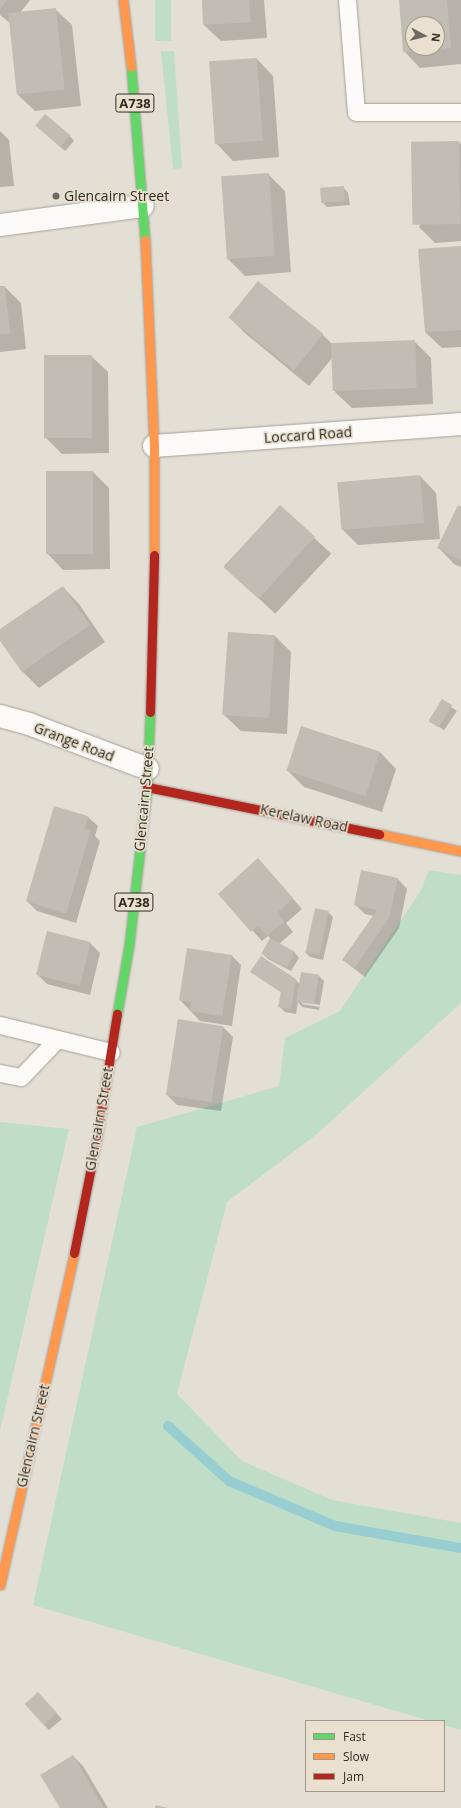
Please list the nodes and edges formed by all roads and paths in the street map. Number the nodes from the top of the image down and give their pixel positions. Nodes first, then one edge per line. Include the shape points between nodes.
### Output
1 (123, 0) edge
2 (347, 0) edge
3 (461, 112) edge
4 (143, 206) junction
5 (0, 225) edge
6 (461, 424) edge
7 (154, 446) junction
8 (0, 716) edge
9 (147, 778) junction
10 (461, 851) edge
11 (0, 1025) edge
12 (56, 1039) junction
13 (111, 1052) junction
14 (0, 1074) edge
15 (0, 1585) edge

1 - 4 main road, Glencairn Street / A738
2 - 3 lane via 356,112
4 - 5 street
4 - 7 main road, Glencairn Street / A738
6 - 7 street, Loccard Road
7 - 9 main road, Glencairn Street / A738 via 154,605
8 - 9 street, Grange Road via 29,724
9 - 10 main road, Kerelaw Road via 167,790
9 - 13 main road, Glencairn Street / A738 via 129,945
11 - 12 lane
12 - 13 lane
12 - 14 lane via 21,1076
13 - 15 main road, Glencairn Street / A738 via 69,1276

